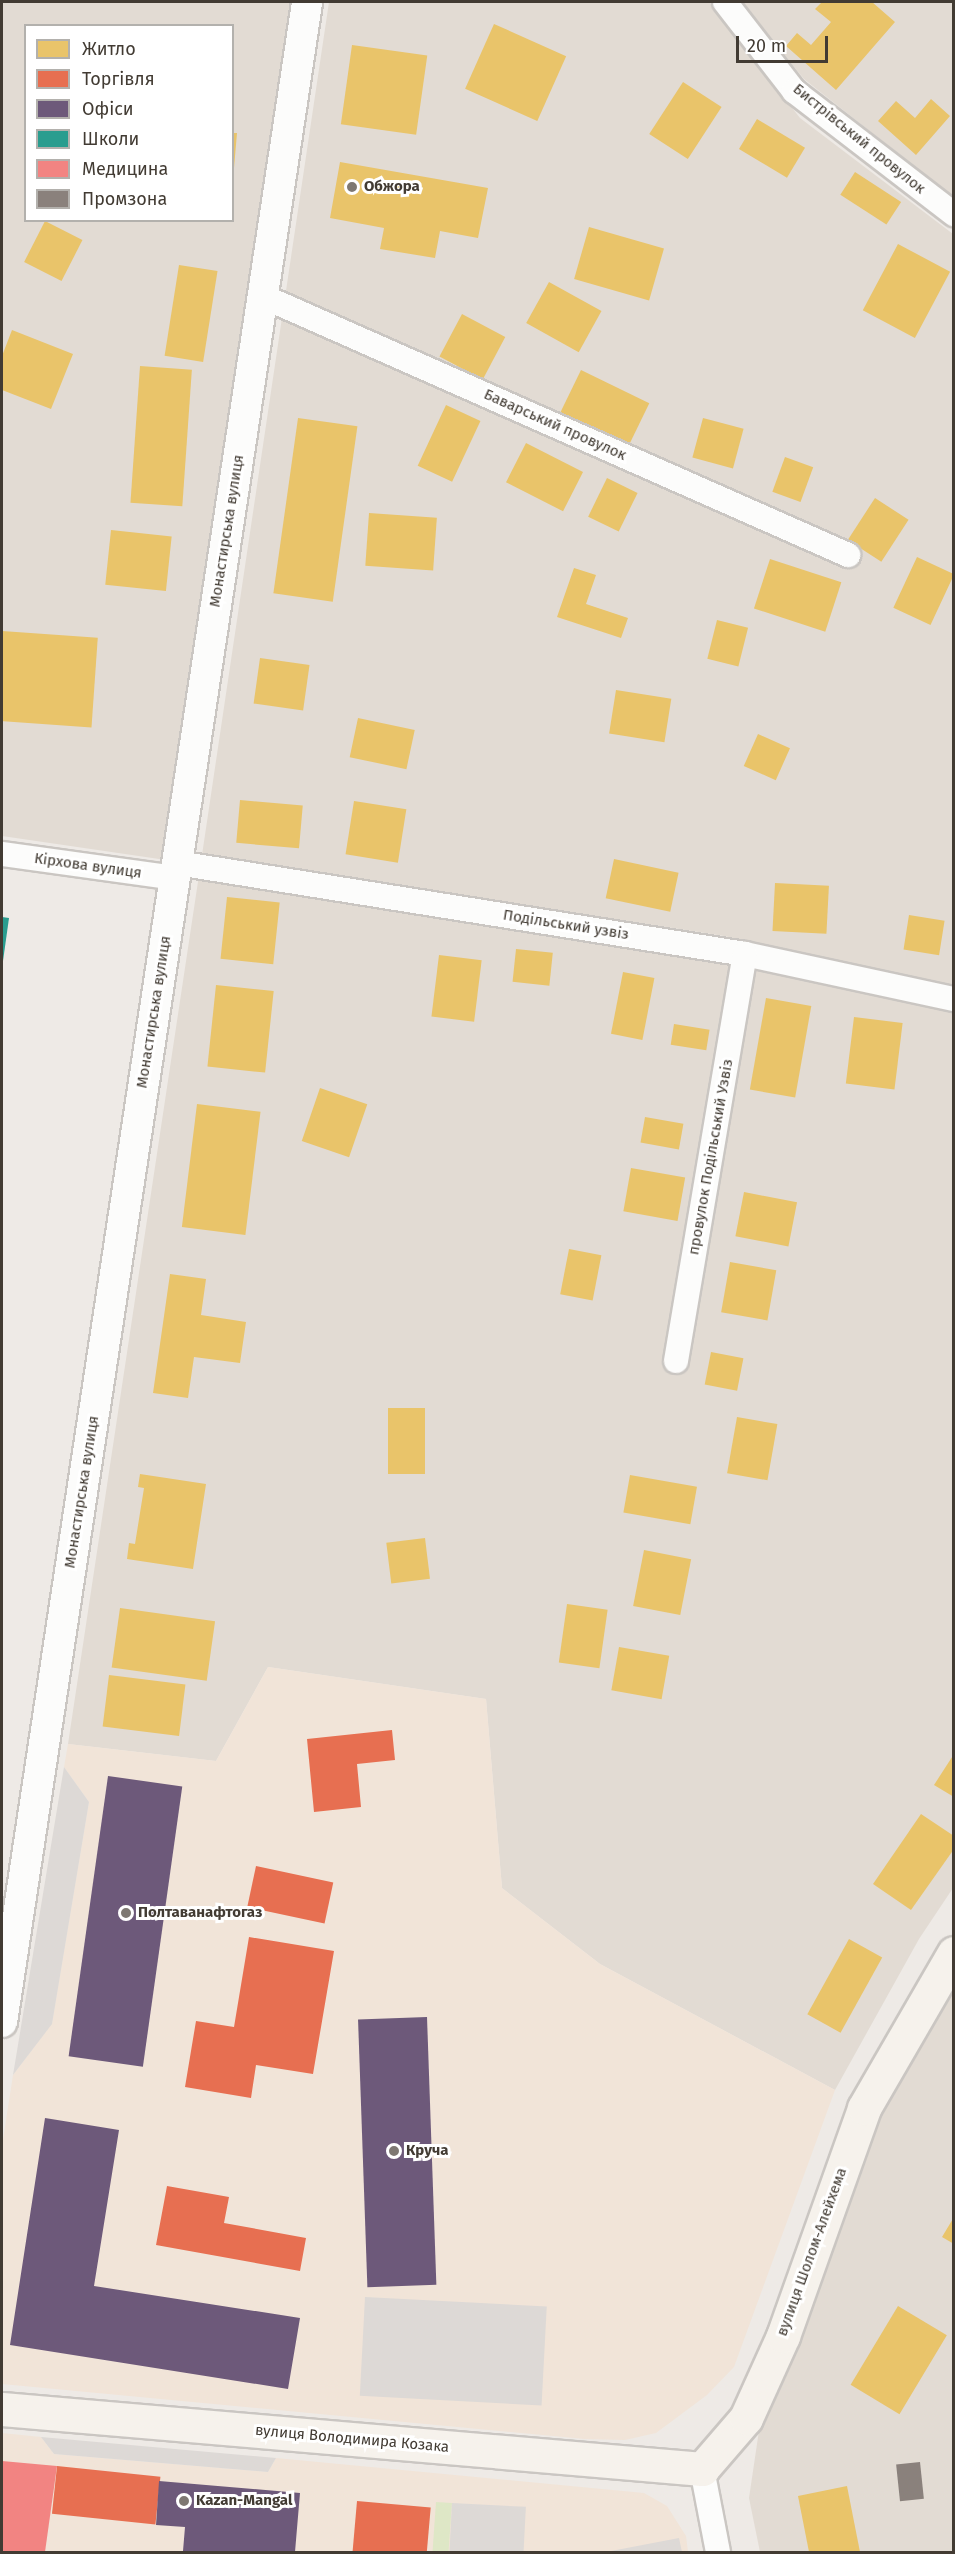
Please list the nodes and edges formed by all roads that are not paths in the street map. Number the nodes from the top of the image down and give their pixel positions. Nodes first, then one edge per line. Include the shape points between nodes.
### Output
1 (307, 2) edge
2 (725, 2) edge
3 (954, 214) edge
4 (262, 296) junction
5 (848, 555) dead end
6 (2, 854) edge
7 (176, 870) junction
8 (745, 954) junction
9 (954, 999) edge
10 (676, 1361) dead end
11 (954, 1953) edge
12 (2, 2022) edge
13 (2, 2409) edge
14 (702, 2469) junction
15 (718, 2553) edge

1 - 4 street, Монастирська вулиця
2 - 3 street, Бистрівський провулок via 794,91
4 - 5 street, Баварський провулок
4 - 7 street, Монастирська вулиця
6 - 7 street, Кірхова вулиця
7 - 8 street, Подільський узвіз
7 - 12 street, Монастирська вулиця
8 - 9 street, Подільський узвіз
8 - 10 street, провулок Подільський Узвіз
11 - 14 main road, вулиця Шолом-Алейхема via 864,2108 783,2336 746,2418
13 - 14 main road, вулиця Володимира Козака
14 - 15 street

